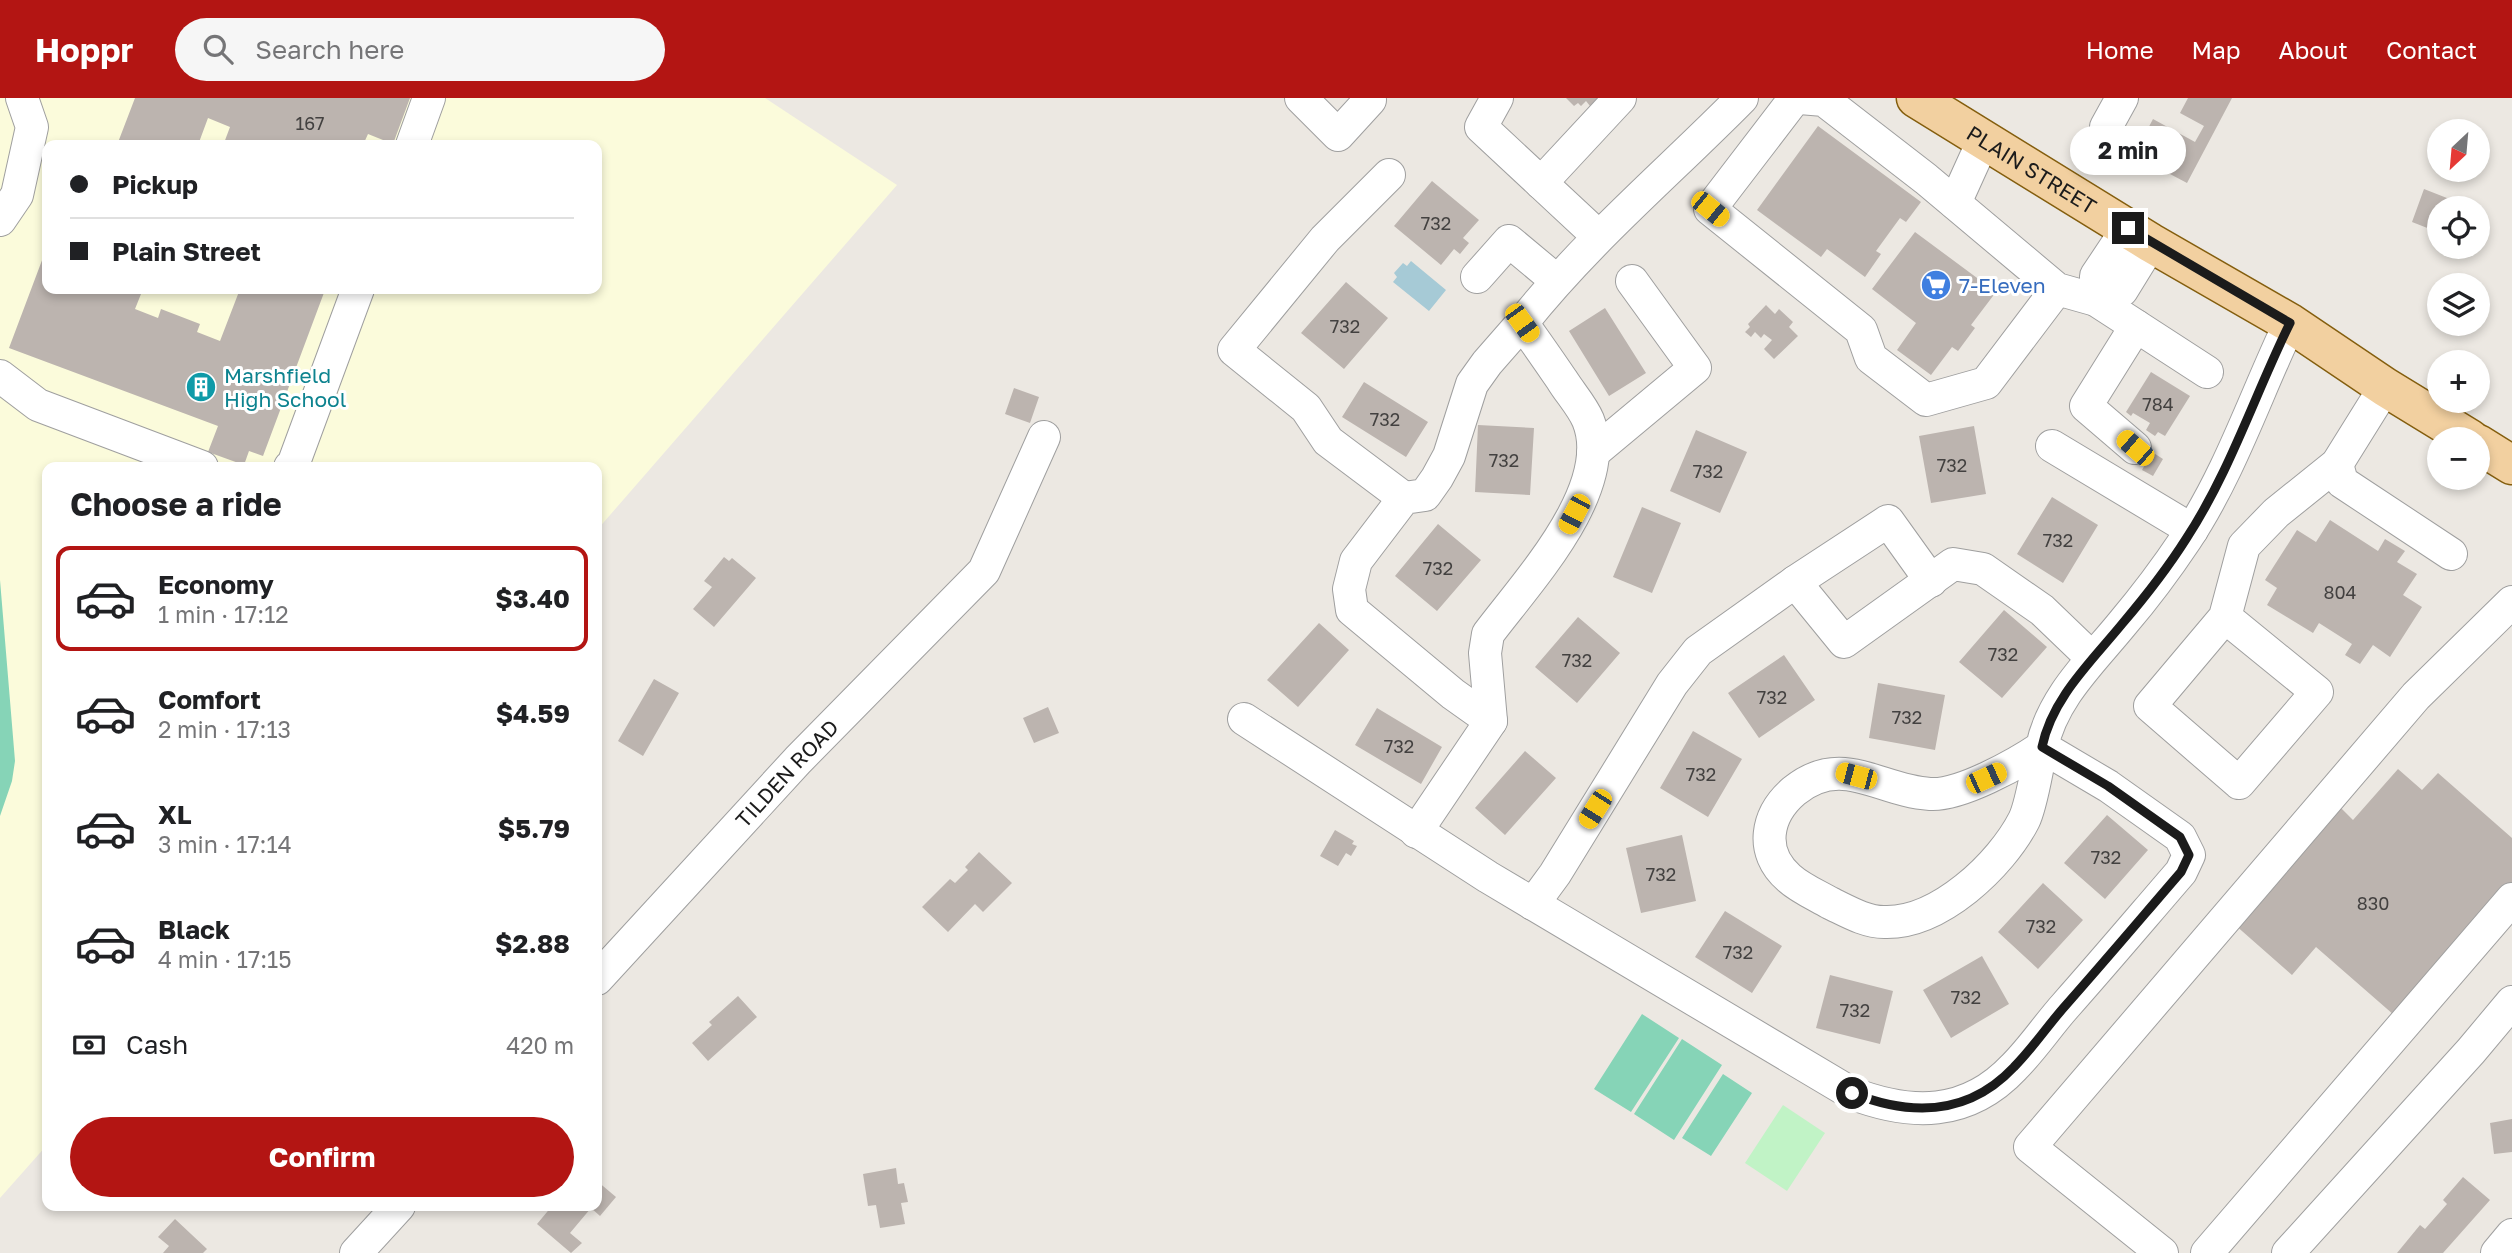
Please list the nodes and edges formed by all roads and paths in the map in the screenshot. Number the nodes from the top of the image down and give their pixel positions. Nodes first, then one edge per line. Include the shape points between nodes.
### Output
1 (22, 98) edge
2 (429, 98) edge
3 (1301, 98) edge
4 (1497, 98) edge
5 (1620, 98) edge
6 (1742, 98) edge
7 (1797, 98) edge
8 (1916, 98) edge
9 (2122, 98) edge
10 (1370, 100) dead end
11 (2106, 127) dead end
12 (1984, 139) junction
13 (414, 140) edge
14 (1389, 175) dead end
15 (1541, 183) junction
16 (1955, 203) junction
17 (0, 220) edge
18 (1598, 236) junction
19 (2140, 236) junction
20 (1476, 277) dead end
21 (1557, 281) junction
22 (1632, 281) dead end
23 (2057, 289) junction
24 (356, 294) edge
25 (2096, 300) junction
26 (1522, 323) junction
27 (2290, 323) junction
28 (2136, 326) junction
29 (2207, 372) dead end
30 (0, 376) edge
31 (2385, 387) junction
32 (2450, 427) edge
33 (1044, 437) dead end
34 (2052, 446) dead end
35 (2135, 448) dead end
36 (2490, 451) edge
37 (1593, 453) junction
38 (189, 462) edge
39 (294, 462) edge
40 (2337, 464) junction
41 (2512, 465) edge
42 (1404, 499) junction
43 (2192, 530) junction
44 (2451, 554) dead end
45 (1931, 581) junction
46 (1795, 582) junction
47 (2512, 602) edge
48 (2225, 617) junction
49 (2092, 658) junction
50 (1244, 719) dead end
51 (1491, 721) junction
52 (2042, 747) junction
53 (1416, 832) junction
54 (2512, 899) edge
55 (1533, 904) junction
56 (602, 974) edge
57 (2512, 1002) edge
58 (394, 1211) edge
59 (2512, 1235) edge
60 (356, 1253) edge
61 (2162, 1253) edge
62 (2207, 1253) edge
63 (2288, 1253) edge
64 (2497, 1253) edge

1 - 17 street via 32,127 17,195
2 - 13 street
3 - 10 street via 1338,135
4 - 15 street via 1481,127
5 - 15 street
6 - 18 street
7 - 16 street via 1824,100
7 - 23 street via 1710,209 1861,330 1871,358 1926,400 1986,383
8 - 12 main road, PLAIN STREET
9 - 11 street
12 - 16 street
12 - 19 main road, PLAIN STREET
14 - 42 street via 1325,239 1234,350 1306,408 1328,441
15 - 18 street
16 - 23 street
18 - 21 street
19 - 25 street via 2122,290
19 - 27 main road, PLAIN STREET
20 - 21 street via 1509,241
21 - 26 street
22 - 37 street via 1695,368
23 - 25 street
24 - 39 street
25 - 28 street
26 - 37 street via 1587,419
26 - 42 street via 1472,384 1449,456 1437,478 1425,495
27 - 31 main road, PLAIN STREET
27 - 43 street
28 - 29 street
28 - 35 street via 2086,406
30 - 38 street via 38,405
31 - 32 main road, PLAIN STREET
31 - 40 street
33 - 56 street, TILDEN ROAD via 984,571 798,760
34 - 43 street
36 - 41 main road
37 - 51 street via 1581,498 1566,529 1488,634 1485,653
40 - 44 street via 2342,482
40 - 48 street via 2276,513 2244,546
42 - 51 street via 1356,561 1349,589 1352,610
43 - 49 street
45 - 46 street via 1844,642
45 - 46 street via 1888,521
45 - 49 street via 1953,564 1983,569 2042,610
46 - 55 street via 1699,651 1672,684
47 - 61 street via 2416,696 2030,1147
48 - 48 street via 2150,706 2239,783 2317,692
49 - 52 street via 2055,709
50 - 53 street
51 - 53 street
52 - 52 street via 1966,787 1932,794 1842,772 1818,776 1775,813 1770,825 1777,866 1789,878 1863,919 1885,923 1911,919 1960,893 2009,846 2026,817
52 - 55 street via 2180,837 2189,855 2181,872 2014,1068 1991,1087 1956,1104 1899,1108 1852,1093
53 - 55 street
54 - 62 street
57 - 63 street
58 - 60 street
59 - 64 street

